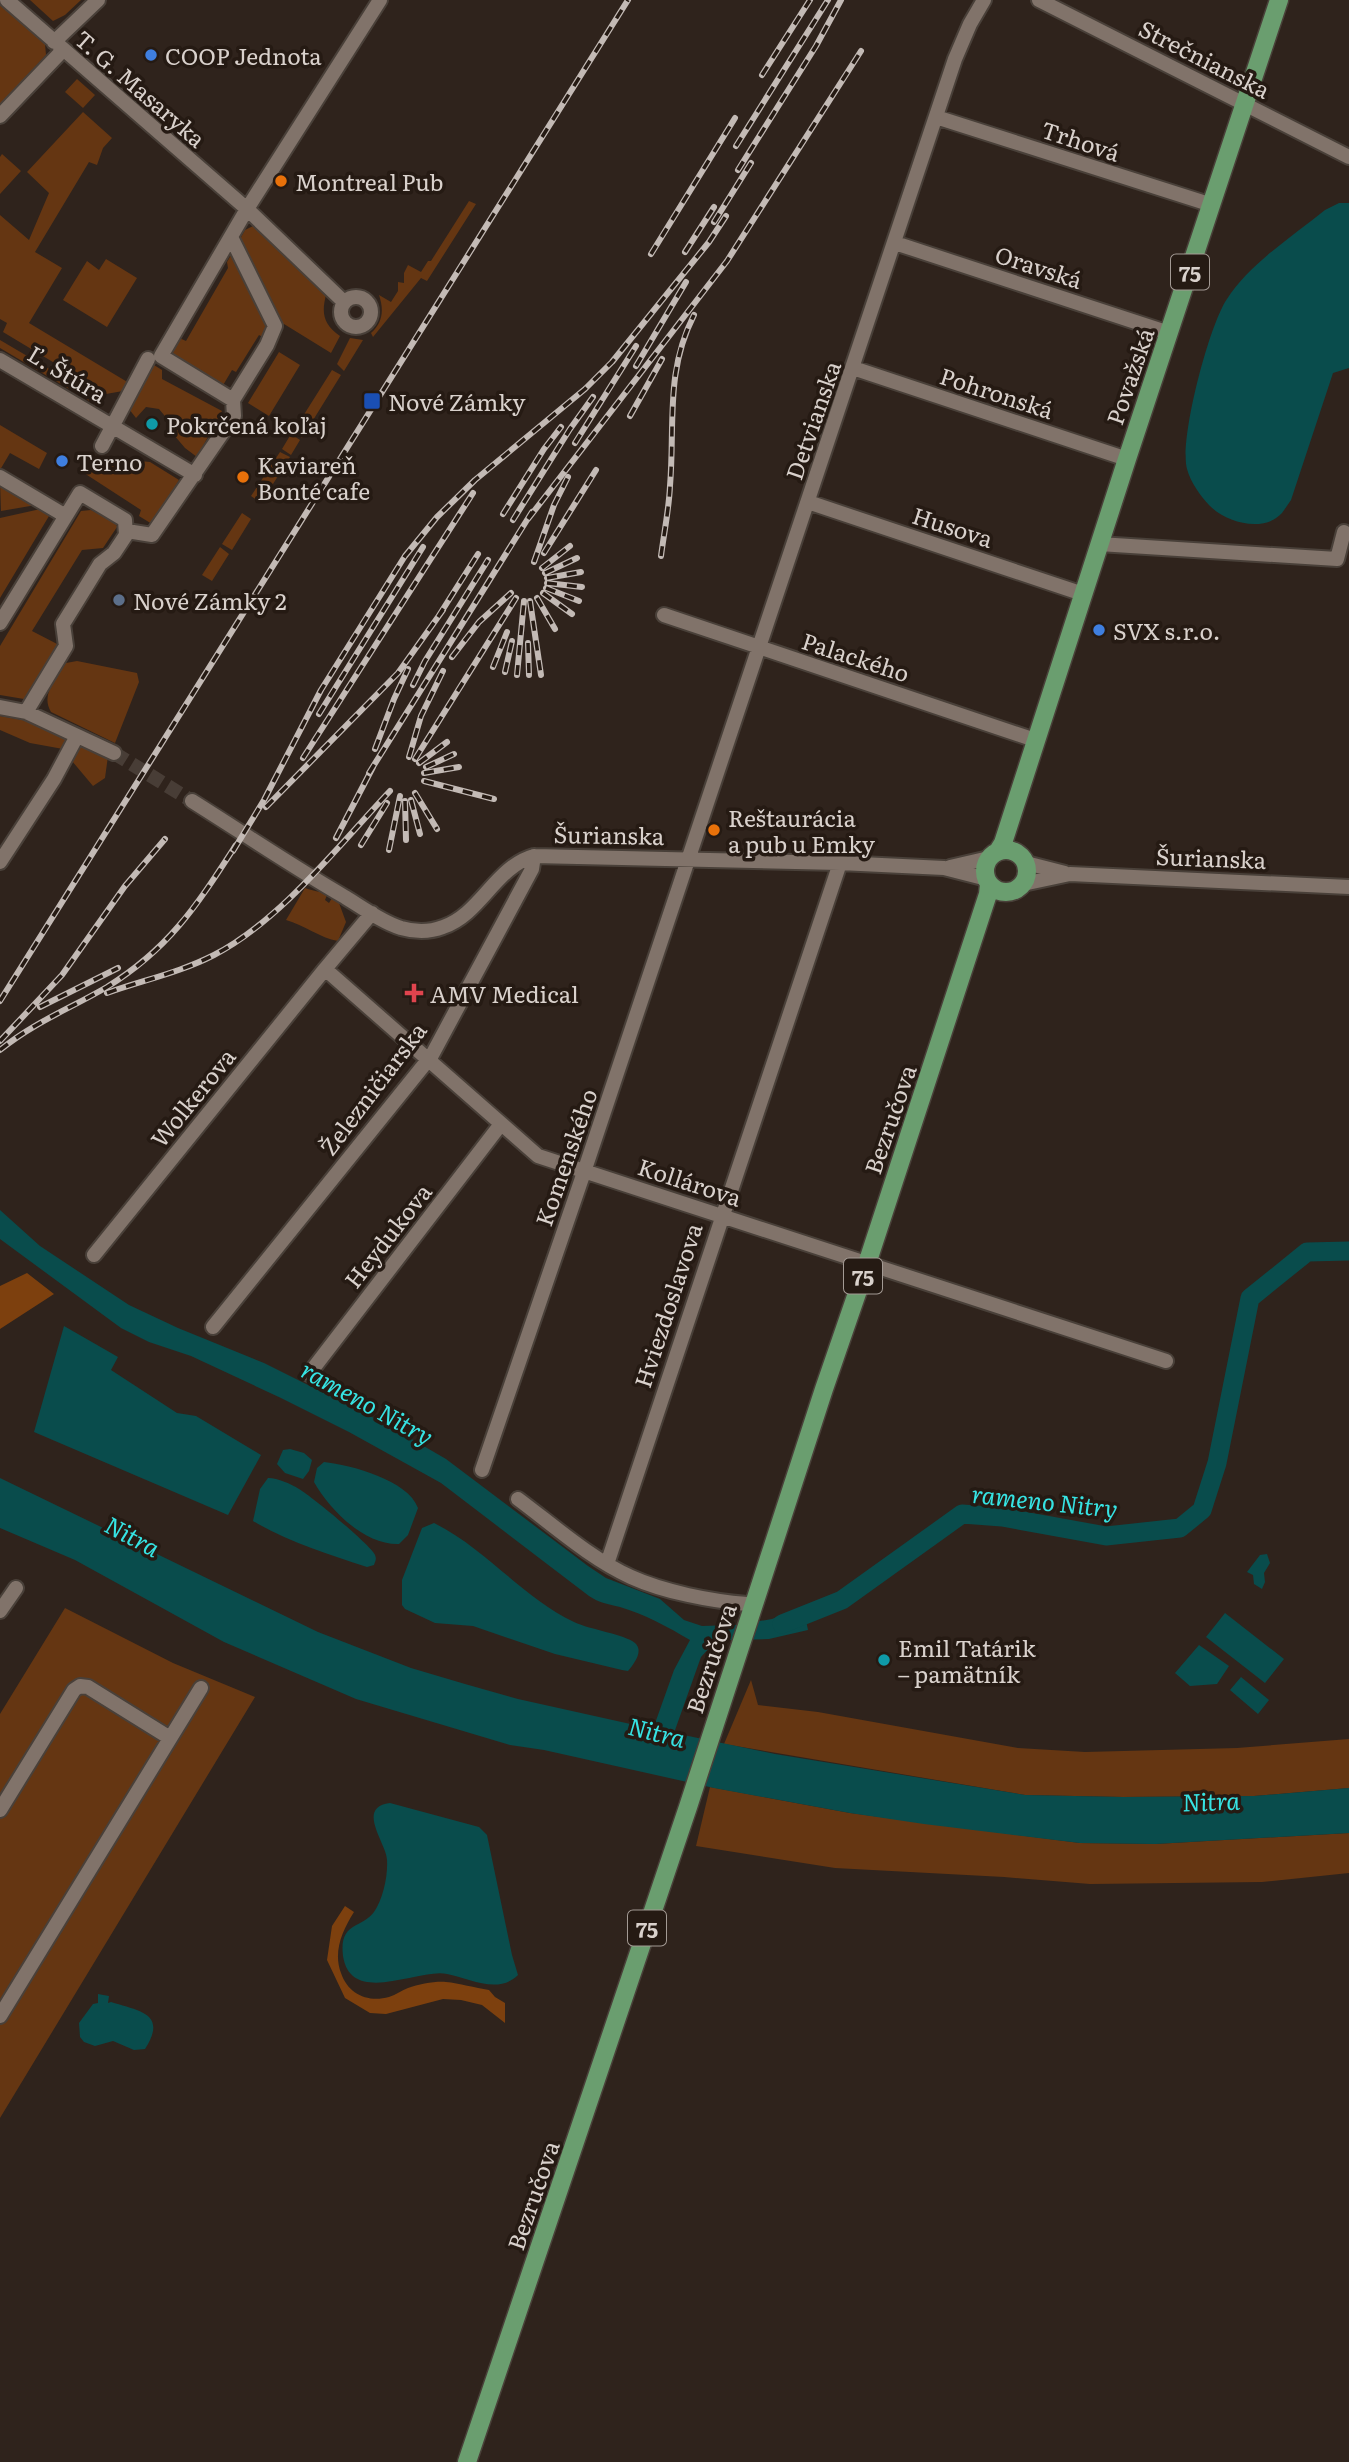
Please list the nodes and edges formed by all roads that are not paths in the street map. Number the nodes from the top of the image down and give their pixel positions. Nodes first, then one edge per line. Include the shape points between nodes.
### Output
1 (7, 0) edge
2 (98, 0) edge
3 (380, 0) edge
4 (984, 0) edge
5 (1039, 0) edge
6 (1279, 0) edge
7 (59, 46) junction
8 (1245, 104) junction
9 (0, 116) edge
10 (936, 117) junction
11 (1349, 157) edge
12 (1212, 205) junction
13 (247, 209) junction
14 (231, 237) junction
15 (895, 243) junction
16 (344, 302) dead end
17 (1169, 333) junction
18 (148, 359) dead end
19 (0, 360) edge
20 (853, 368) junction
21 (233, 400) junction
22 (112, 426) junction
23 (102, 446) dead end
24 (1127, 459) junction
25 (194, 475) junction
26 (0, 477) edge
27 (808, 502) junction
28 (64, 515) junction
29 (127, 531) junction
30 (1343, 532) dead end
31 (1099, 544) junction
32 (1083, 594) junction
33 (664, 615) dead end
34 (0, 623) edge
35 (759, 648) junction
36 (0, 707) edge
37 (26, 712) junction
38 (77, 736) junction
39 (1035, 740) junction
40 (114, 753) tunnel mouth
41 (1026, 768) junction
42 (192, 801) tunnel mouth
43 (994, 854) junction
44 (534, 856) junction
45 (689, 858) junction
46 (1023, 858) junction
47 (0, 862) edge
48 (840, 863) junction
49 (944, 868) junction
50 (1070, 874) junction
51 (988, 881) junction
52 (1349, 887) edge
53 (1016, 888) junction
54 (372, 913) junction
55 (971, 946) junction
56 (325, 969) junction
57 (427, 1060) junction
58 (501, 1124) junction
59 (585, 1170) junction
60 (722, 1215) junction
61 (93, 1255) dead end
62 (867, 1263) junction
63 (214, 1327) dead end
64 (1166, 1361) dead end
65 (309, 1374) dead end
66 (482, 1471) dead end
67 (518, 1499) dead end
68 (607, 1564) junction
69 (16, 1588) dead end
70 (749, 1609) junction
71 (0, 1611) edge
72 (201, 1688) dead end
73 (170, 1738) junction
74 (0, 1810) edge
75 (0, 2016) edge
76 (467, 2462) edge

1 - 7 street, T. G. Masaryka
2 - 7 street
3 - 13 street
4 - 10 street, Detvianska via 962,41
5 - 8 street, Strečnianska
6 - 8 main road, Považská / 75
7 - 9 street
7 - 13 street, T. G. Masaryka
8 - 11 street, Strečnianska
8 - 12 main road, Považská / 75
10 - 12 street, Trhová
10 - 15 street, Detvianska
12 - 17 main road, Považská / 75
13 - 14 street
13 - 16 street, T. G. Masaryka
14 - 21 street via 275,326
14 - 21 street via 161,356
15 - 17 street, Oravská
15 - 20 street, Detvianska
17 - 24 main road, Považská / 75
18 - 22 street
19 - 22 street, Ľ. Štúra
20 - 24 street, Pohronská
20 - 27 street, Detvianska
21 - 25 street via 234,416
22 - 23 street
22 - 25 street, Ľ. Štúra
24 - 31 main road, Považská / 75
25 - 29 street via 152,535
26 - 28 street
27 - 32 street, Husova
27 - 35 street, Detvianska
28 - 29 street via 80,493 125,520
28 - 34 street
29 - 37 street via 114,553 100,564 63,624 66,646
30 - 31 street via 1337,559
31 - 32 main road, Považská / 75
32 - 39 main road, Považská / 75 via 1076,634
33 - 35 street, Palackého
35 - 39 street, Palackého
35 - 45 street, Detvianska
36 - 37 street
37 - 38 street
38 - 40 street
38 - 47 street via 55,781
39 - 41 main road, Považská / 75
41 - 43 main road, Považská / 75 via 1003,843
41 - 46 main road, Považská / 75 via 1018,830
42 - 54 street, Šurianska
43 - 46 main road via 1009,849
43 - 49 street, Šurianska
43 - 51 main road, Bezručova / 75 via 985,868
44 - 45 street, Šurianska
44 - 54 street, Šurianska via 511,868 464,915 445,927 409,930
44 - 57 street, Železničiarska via 532,869
45 - 48 street, Šurianska
45 - 59 street, Komenského
46 - 50 street, Šurianska
46 - 53 main road, Bezručova / 75 via 1027,874
48 - 49 street, Šurianska
48 - 60 street, Hviezdoslavova
49 - 51 street, Šurianska
50 - 52 street, Šurianska
50 - 53 street, Šurianska
51 - 53 main road via 998,890
51 - 55 main road, Bezručova / 75
53 - 55 main road, Bezručova / 75
54 - 56 street
55 - 62 main road, Bezručova / 75
56 - 57 street, Kollárova
56 - 61 street, Wolkerova
57 - 58 street, Kollárova
57 - 63 street, Železničiarska
58 - 59 street, Kollárova via 537,1156
58 - 65 street, Heydukova
59 - 60 street, Kollárova
59 - 66 street, Komenského
60 - 62 street, Kollárova
60 - 68 street, Hviezdoslavova
62 - 64 street, Kollárova
62 - 70 main road, Bezručova / 75
67 - 68 street
68 - 70 street via 653,1585
69 - 71 street
70 - 76 main road, Bezručova / 75 via 688,1807
72 - 73 street
73 - 74 street via 80,1686
73 - 75 street

